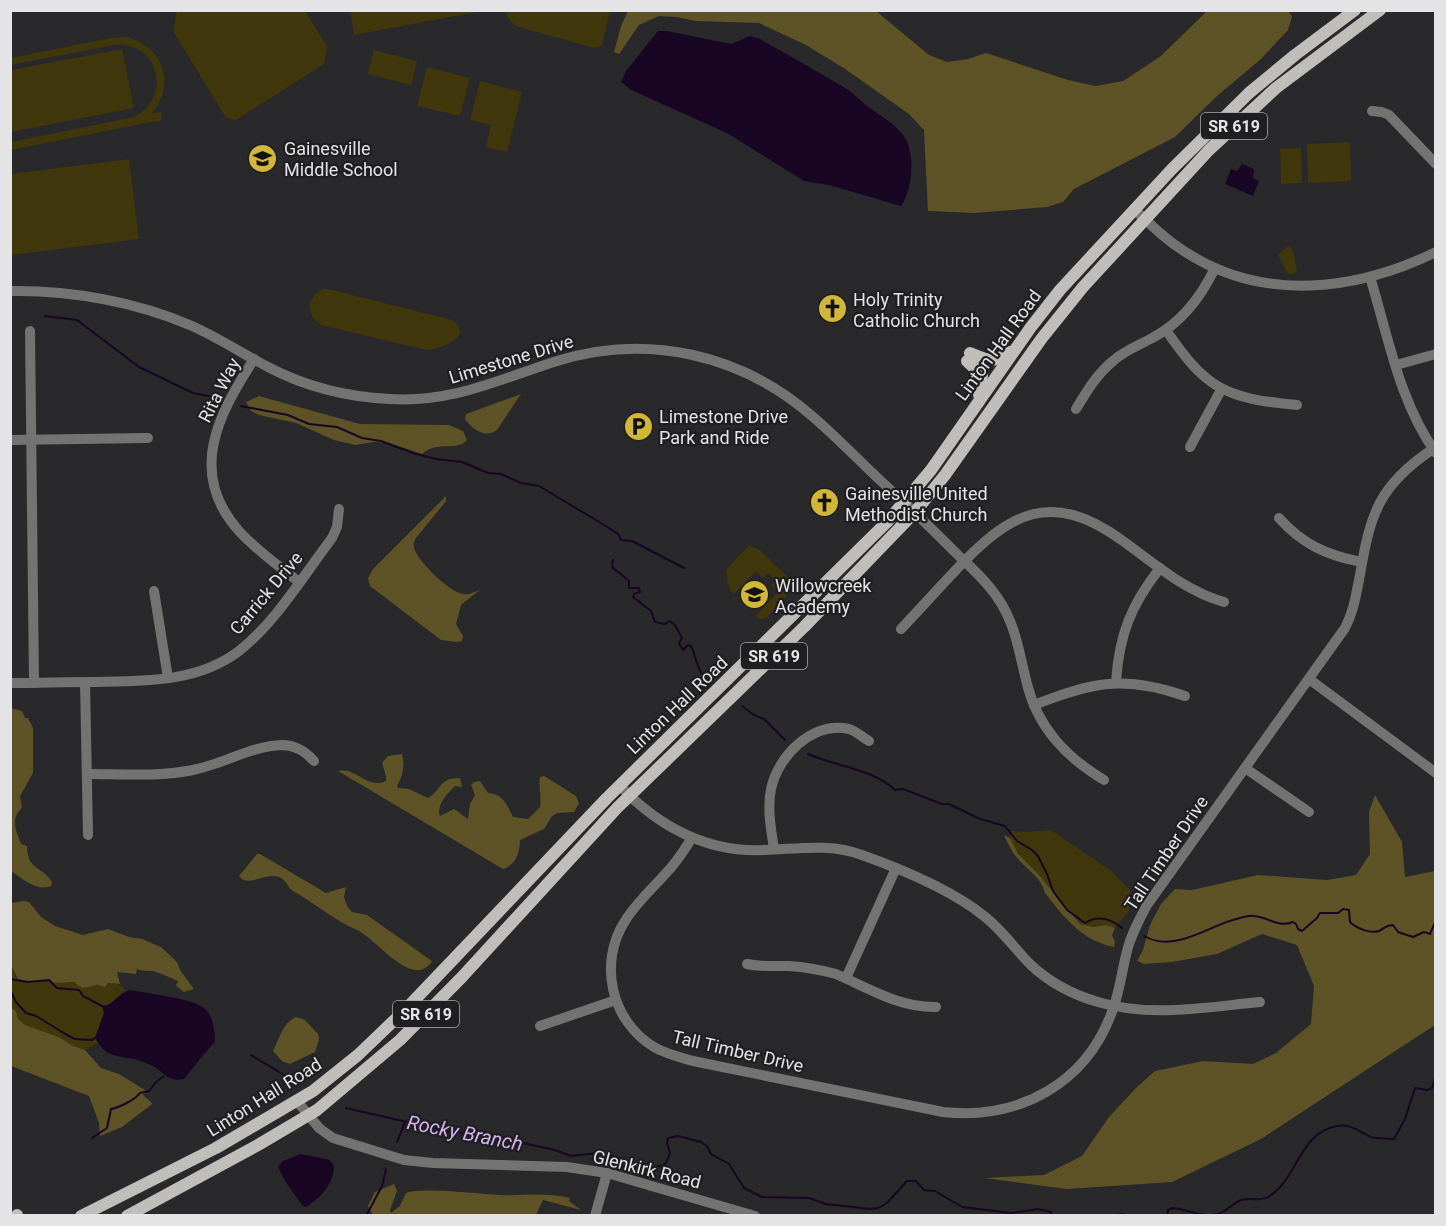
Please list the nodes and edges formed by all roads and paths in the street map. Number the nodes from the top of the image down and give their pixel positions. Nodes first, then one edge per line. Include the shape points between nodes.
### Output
1 (1355, 10) edge
2 (1380, 10) edge
3 (1372, 111) dead end
4 (1436, 164) edge
5 (1134, 209) junction
6 (1145, 219) junction
7 (1436, 252) edge
8 (1215, 268) junction
9 (1371, 277) junction
10 (10, 291) edge
11 (1166, 330) junction
12 (30, 331) dead end
13 (1016, 348) junction
14 (1436, 354) edge
15 (254, 359) junction
16 (1396, 365) junction
17 (1221, 390) junction
18 (977, 404) junction
19 (1297, 405) dead end
20 (1076, 409) dead end
21 (148, 438) dead end
22 (10, 440) edge
23 (32, 440) junction
24 (1190, 447) dead end
25 (1434, 451) edge
26 (904, 502) junction
27 (339, 509) dead end
28 (915, 512) junction
29 (1279, 518) dead end
30 (964, 561) junction
31 (1362, 562) junction
32 (1160, 568) junction
33 (299, 582) junction
34 (154, 591) dead end
35 (1224, 602) dead end
36 (901, 629) dead end
37 (168, 678) junction
38 (1309, 679) junction
39 (85, 682) junction
40 (1116, 682) junction
41 (10, 683) edge
42 (34, 683) junction
43 (1185, 696) dead end
44 (1034, 705) junction
45 (869, 741) dead end
46 (314, 761) dead end
47 (1245, 768) junction
48 (1436, 773) edge
49 (87, 774) junction
50 (1104, 780) dead end
51 (620, 786) junction
52 (629, 796) junction
53 (1309, 812) dead end
54 (88, 835) dead end
55 (692, 838) junction
56 (774, 849) junction
57 (896, 868) junction
58 (747, 964) dead end
59 (846, 978) junction
60 (616, 1000) junction
61 (1260, 1002) dead end
62 (1114, 1006) junction
63 (936, 1007) dead end
64 (540, 1026) dead end
65 (297, 1101) junction
66 (308, 1116) junction
67 (607, 1173) junction
68 (81, 1215) edge
69 (127, 1215) edge
70 (595, 1215) edge
71 (755, 1215) edge

1 - 5 main road, Linton Hall Road / SR 619 via 1249,93
2 - 6 main road, Linton Hall Road / SR 619 via 1256,105
3 - 4 street via 1389,115
5 - 6 street
5 - 13 main road, Linton Hall Road / SR 619 via 1060,290
6 - 8 street via 1169,241
6 - 28 main road, Linton Hall Road / SR 619 via 1042,338
7 - 9 street
8 - 9 street via 1249,280 1291,286 1333,285
8 - 11 street via 1191,308
9 - 16 street
10 - 15 street, Limestone Drive via 93,298 149,311 192,326
11 - 17 street via 1195,369
11 - 20 street via 1114,359
12 - 23 street
13 - 18 main road, Linton Hall Road / SR 619
13 - 18 main road via 993,361 968,357 982,375
14 - 16 street
15 - 26 street, Limestone Drive via 288,377 321,388 365,397 414,400 478,389 553,362 599,351 636,348 704,357 741,369 784,393
15 - 33 street, Rita Way via 216,430 213,481 222,505 240,532
16 - 25 street via 1413,414
17 - 19 street via 1245,398
17 - 24 street
18 - 26 main road, Linton Hall Road / SR 619
21 - 23 street
22 - 23 street
23 - 42 street
25 - 31 street, Tall Timber Drive via 1409,466 1385,493 1371,521
26 - 28 street, Limestone Drive
26 - 51 main road, Linton Hall Road / SR 619
27 - 33 street, Carrick Drive via 332,538
28 - 30 street, Limestone Drive
28 - 52 main road, Linton Hall Road / SR 619 via 804,627
29 - 31 street via 1311,546
30 - 32 street via 1009,523 1031,514 1059,512 1095,522
30 - 36 street
30 - 44 street, Limestone Drive via 988,584 1007,613
31 - 38 street, Tall Timber Drive via 1350,619
32 - 35 street via 1194,591
32 - 40 street via 1137,599 1124,627
33 - 37 street, Carrick Drive via 259,633 238,651 214,666
34 - 37 street
37 - 39 street, Carrick Drive
38 - 47 street, Tall Timber Drive
38 - 48 street
39 - 42 street, Carrick Drive
39 - 49 street
40 - 43 street via 1143,684
40 - 44 street via 1083,688
41 - 42 street, Carrick Drive
44 - 50 street, Limestone Drive via 1058,744 1085,769
45 - 56 street via 848,729 832,729 809,737 788,753 778,767 771,790 769,813
46 - 49 street via 302,750 285,745 262,748 186,772
47 - 53 street
47 - 62 street, Tall Timber Drive via 1138,921
49 - 54 street
51 - 52 street
51 - 65 main road, Linton Hall Road / SR 619 via 406,1009 358,1055
52 - 55 street via 668,826
52 - 66 main road, Linton Hall Road / SR 619 via 418,1022
55 - 56 street via 724,848
55 - 60 street, Tall Timber Drive via 619,931 610,966
56 - 57 street via 831,848
57 - 59 street
57 - 62 street via 972,906 1049,979 1083,997
58 - 59 street via 808,968
59 - 63 street via 898,1002
60 - 62 street, Tall Timber Drive via 637,1034 670,1055 960,1114 1012,1107 1055,1087 1090,1054
60 - 64 street
61 - 62 street via 1153,1011
65 - 66 street, Glenkirk Road
65 - 68 main road, Linton Hall Road / SR 619 via 216,1148
66 - 67 street, Glenkirk Road via 333,1138 404,1160 567,1167
66 - 69 main road, Linton Hall Road / SR 619
67 - 70 street
67 - 71 street, Glenkirk Road

